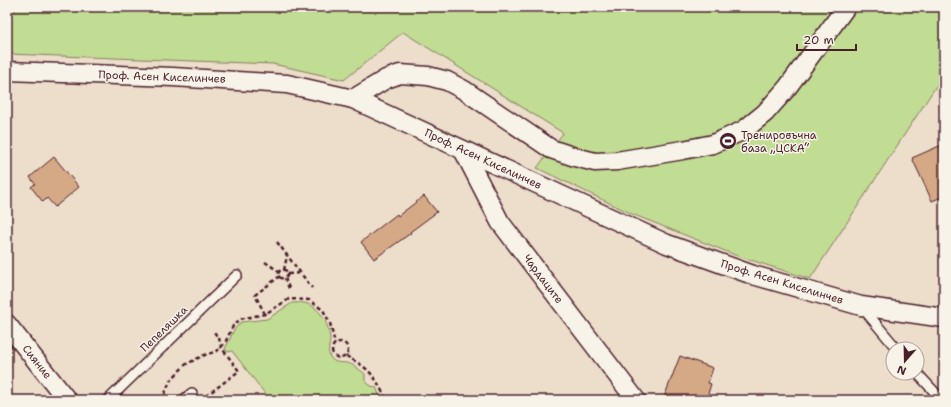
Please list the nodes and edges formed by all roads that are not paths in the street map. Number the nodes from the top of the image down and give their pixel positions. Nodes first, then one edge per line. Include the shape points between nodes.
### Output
1 (846, 7) edge
2 (7, 71) edge
3 (353, 99) junction
4 (463, 150) junction
5 (237, 275) dead end
6 (861, 306) junction
7 (944, 318) edge
8 (7, 324) edge
9 (890, 341) edge
10 (924, 381) edge
11 (192, 393) dead end
12 (66, 400) edge
13 (108, 400) edge
14 (184, 400) edge
15 (636, 400) edge
16 (942, 400) edge

1 - 3 street via 787,88 765,113 744,130 713,144 683,150 617,161 595,162 575,157 551,149 464,90 447,81 428,76 400,74 386,79
2 - 3 street, Проф. Асен Киселинчев via 287,84
3 - 4 street, Проф. Асен Киселинчев
4 - 6 street, Проф. Асен Киселинчев via 667,244 752,275
4 - 15 street, Чардаците via 500,222
5 - 13 lane, Пепеляшка
6 - 7 street, Проф. Асен Киселинчев
6 - 9 lane
8 - 12 street, Сияние
10 - 16 lane
11 - 14 lane

